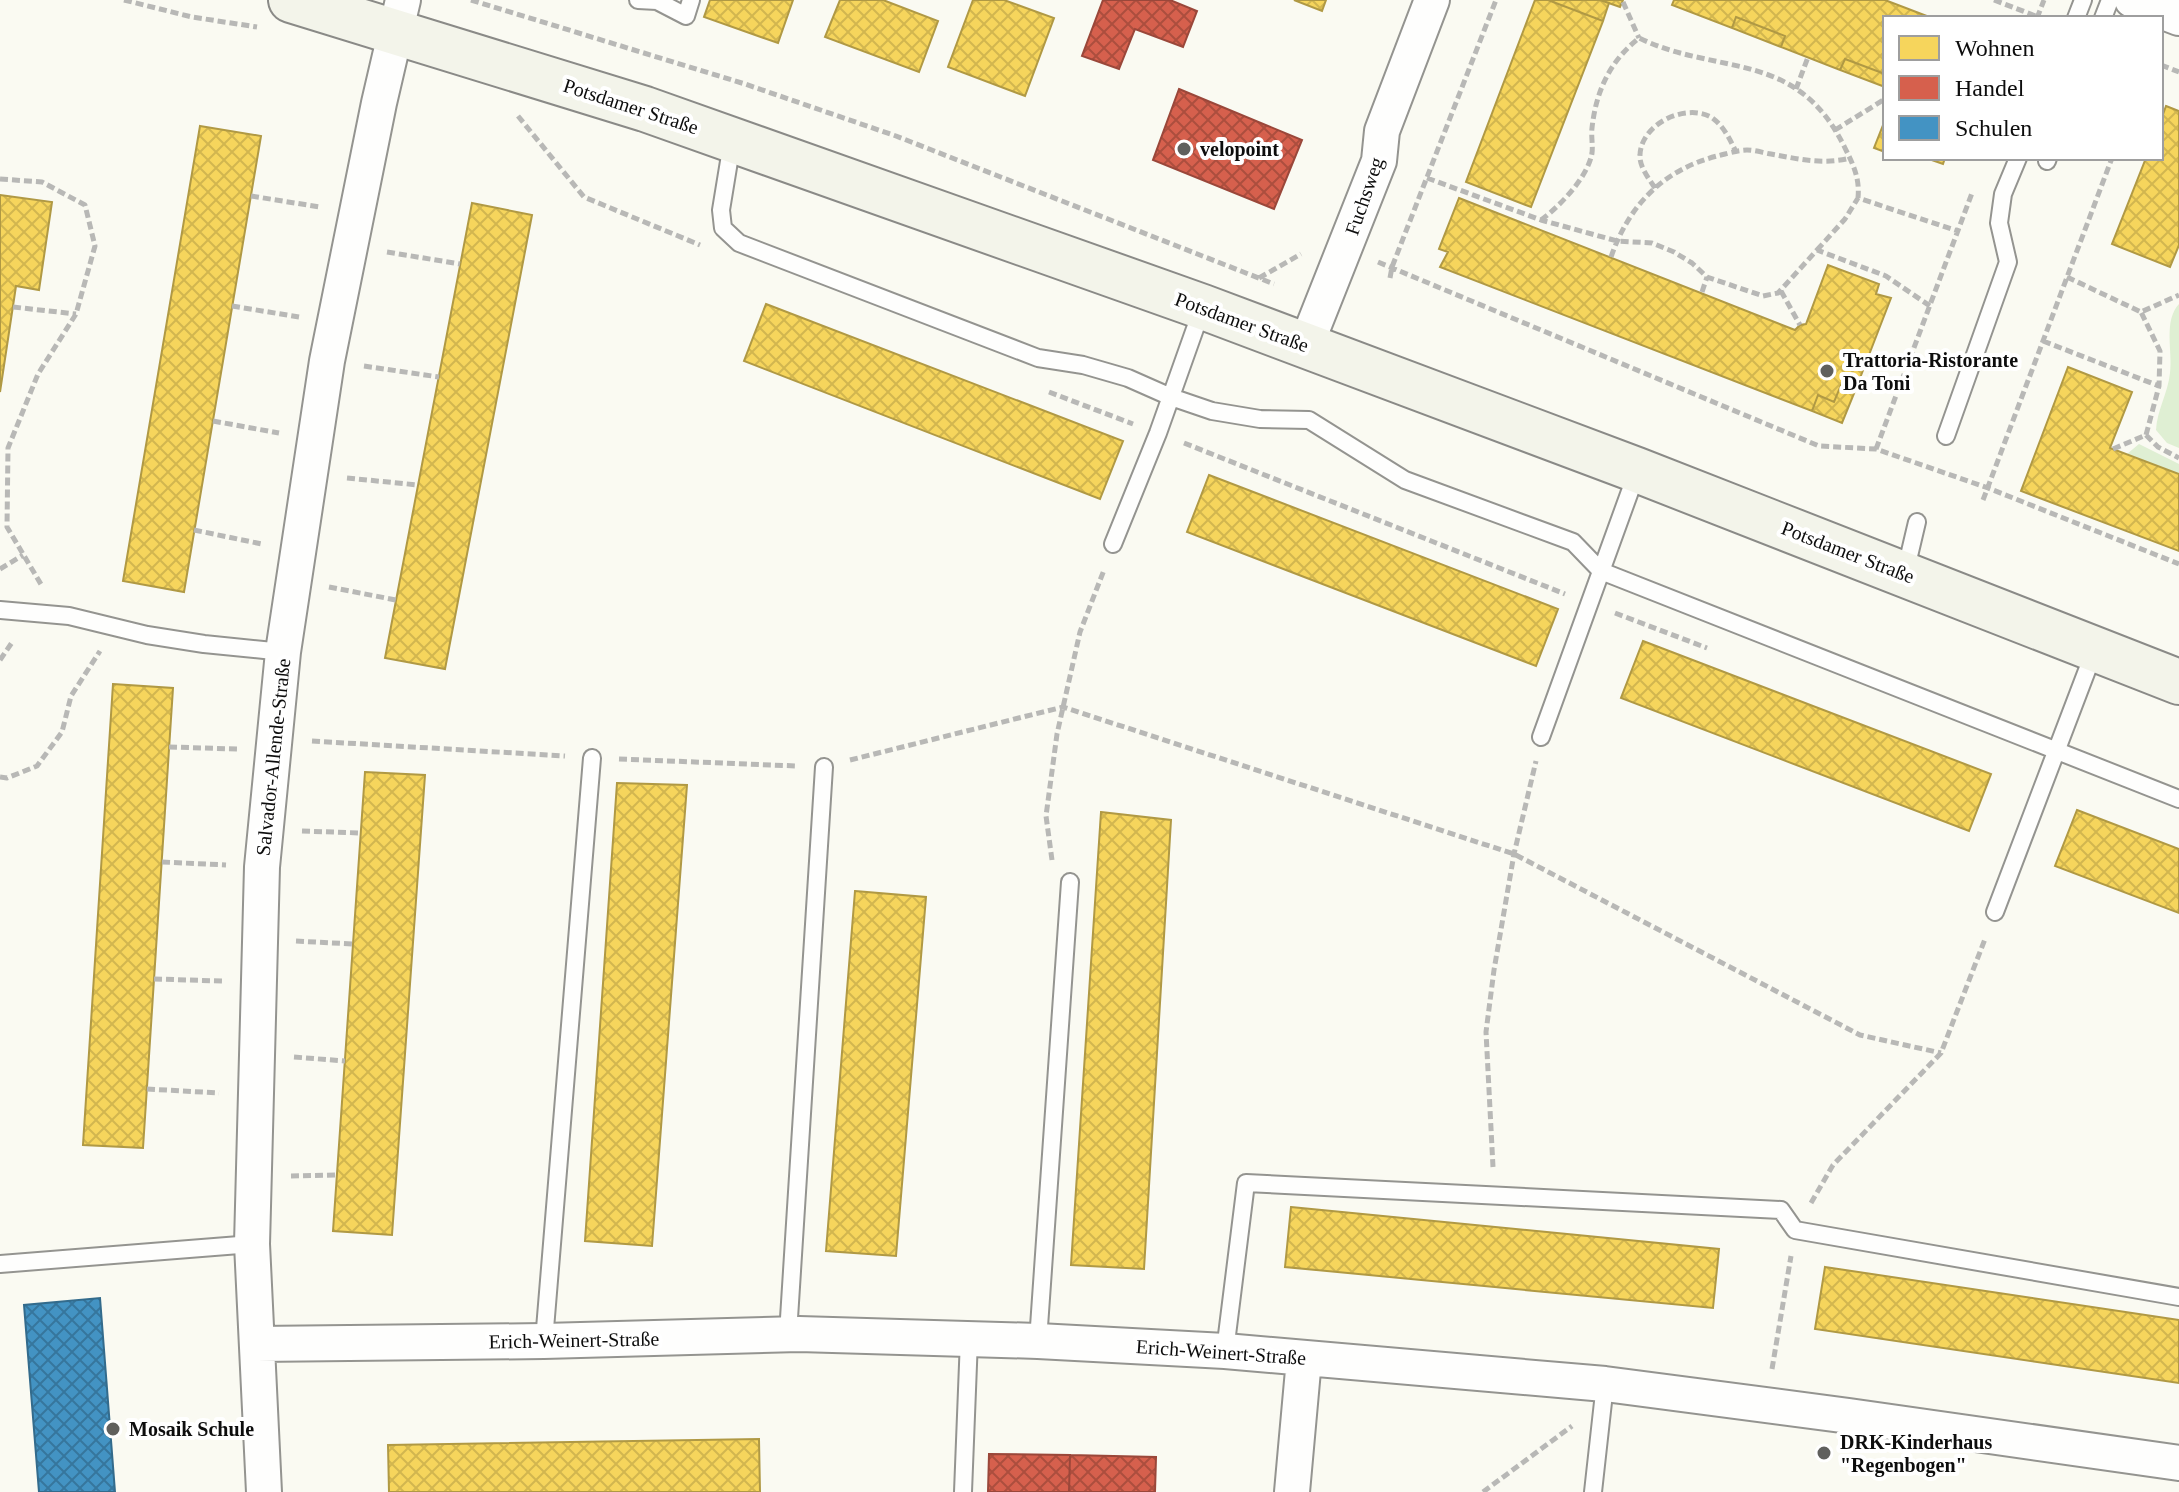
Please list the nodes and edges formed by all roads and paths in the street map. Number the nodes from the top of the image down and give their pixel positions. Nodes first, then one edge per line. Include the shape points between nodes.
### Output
1 (291, 0) edge
2 (471, 0) edge
3 (638, 0) edge
4 (691, 0) edge
5 (1432, 0) edge
6 (1496, 0) edge
7 (1994, 0) edge
8 (2132, 0) edge
9 (1623, 2) edge
10 (399, 16) edge
11 (2033, 16) edge
12 (2179, 18) edge
13 (1639, 38) junction
14 (1808, 57) dead end
15 (1796, 89) junction
16 (1883, 100) edge
17 (510, 106) dead end
18 (1835, 130) junction
19 (732, 140) junction
20 (1736, 152) junction
21 (1850, 158) junction
22 (2017, 160) edge
23 (2111, 160) edge
24 (1427, 178) junction
25 (0, 179) edge
26 (1974, 187) dead end
27 (1655, 188) junction
28 (251, 196) dead end
29 (1858, 198) junction
30 (356, 212) junction
31 (1541, 220) junction
32 (1958, 231) junction
33 (1617, 241) junction
34 (350, 246) junction
35 (706, 248) dead end
36 (1345, 250) junction
37 (1817, 250) junction
38 (1611, 257) dead end
39 (460, 264) dead end
40 (1392, 267) junction
41 (1707, 277) junction
42 (2067, 277) junction
43 (1390, 278) dead end
44 (1781, 291) junction
45 (1702, 292) dead end
46 (2179, 295) edge
47 (232, 306) dead end
48 (1930, 306) junction
49 (13, 307) dead end
50 (1203, 307) junction
51 (2141, 312) junction
52 (76, 314) junction
53 (336, 323) junction
54 (1800, 325) dead end
55 (2043, 341) junction
56 (1306, 345) junction
57 (327, 361) junction
58 (439, 377) dead end
59 (2159, 386) junction
60 (1039, 388) dead end
61 (1171, 397) junction
62 (213, 421) dead end
63 (1158, 433) junction
64 (2146, 435) junction
65 (1946, 436) dead end
66 (315, 440) junction
67 (1876, 449) junction
68 (2113, 449) dead end
69 (2179, 458) edge
70 (1637, 470) junction
71 (310, 476) junction
72 (418, 485) dead end
73 (1988, 488) junction
74 (1983, 500) dead end
75 (1917, 522) dead end
76 (194, 530) dead end
77 (1113, 544) joint
78 (298, 551) junction
79 (23, 555) junction
80 (2179, 564) edge
81 (0, 569) edge
82 (1601, 571) junction
83 (1905, 574) junction
84 (324, 586) dead end
85 (396, 600) dead end
86 (1589, 604) junction
87 (0, 610) edge
88 (69, 616) junction
89 (117, 628) junction
90 (1707, 648) dead end
91 (2095, 649) junction
92 (283, 652) junction
93 (2179, 682) edge
94 (1063, 707) junction
95 (1541, 737) joint
96 (274, 743) junction
97 (169, 747) dead end
98 (2057, 751) junction
99 (592, 758) junction
100 (824, 767) junction
101 (0, 777) edge
102 (2179, 799) edge
103 (297, 831) dead end
104 (361, 833) dead end
105 (1514, 854) junction
106 (162, 862) dead end
107 (262, 867) junction
108 (1070, 882) joint
109 (1995, 912) joint
110 (291, 940) dead end
111 (353, 944) dead end
112 (154, 979) dead end
113 (259, 982) junction
114 (1941, 1053) junction
115 (257, 1054) junction
116 (345, 1061) dead end
117 (147, 1089) dead end
118 (256, 1095) junction
119 (337, 1175) dead end
120 (254, 1176) junction
121 (1495, 1196) junction
122 (1795, 1230) junction
123 (252, 1244) junction
124 (0, 1264) edge
125 (2179, 1297) edge
126 (788, 1334) junction
127 (969, 1339) junction
128 (544, 1341) junction
129 (1038, 1341) junction
130 (257, 1344) junction
131 (1225, 1351) junction
132 (1304, 1359) junction
133 (1604, 1395) junction
134 (1766, 1405) junction
135 (2179, 1463) edge
136 (264, 1492) edge
137 (963, 1492) edge
138 (1292, 1492) edge
139 (1483, 1492) edge
140 (1593, 1492) edge

1 - 10 main road, Potsdamer Straße
2 - 36 path via 896,136 1259,278 1318,244
3 - 4 lane via 657,1 686,16
5 - 36 street, Fuchsweg via 1382,131 1379,161
6 - 24 path
7 - 11 path
8 - 12 street
9 - 13 path
10 - 19 main road, Potsdamer Straße
10 - 30 street, Salvador-Allende-Straße
13 - 15 path via 1678,53 1755,69
13 - 31 path via 1602,83 1586,171
14 - 15 path
15 - 18 path
16 - 18 path
17 - 35 path via 584,197
18 - 21 path
19 - 50 main road, Potsdamer Straße
19 - 61 lane via 721,210 723,228 739,243 1038,358 1128,378
20 - 21 path via 1818,162
20 - 27 path via 1701,160
20 - 27 path via 1713,118 1681,113 1643,139 1639,157
21 - 29 path
22 - 65 lane via 2003,194 1999,223 2008,262
23 - 42 path
24 - 31 path
24 - 40 path
25 - 52 path via 42,182 85,205 95,246
26 - 32 path
27 - 33 path
28 - 30 path
29 - 32 path
29 - 37 path
30 - 34 street, Salvador-Allende-Straße
31 - 33 path
32 - 48 path
33 - 38 path
33 - 41 path via 1652,243 1692,263
34 - 39 path
34 - 53 street, Salvador-Allende-Straße
36 - 40 path
36 - 56 street, Fuchsweg
37 - 44 path
37 - 48 path via 1886,276
40 - 43 path
40 - 67 path via 1819,446
41 - 44 path via 1763,296
41 - 45 path
42 - 51 path
42 - 55 path
44 - 54 path
46 - 51 path
47 - 53 path
48 - 67 path
49 - 52 path
50 - 56 main road, Potsdamer Straße
50 - 61 lane
51 - 59 path via 2160,351
52 - 79 path via 38,374 8,448 7,527
53 - 57 street, Salvador-Allende-Straße
55 - 59 path
55 - 73 path
56 - 70 main road, Potsdamer Straße
57 - 58 path
57 - 66 street, Salvador-Allende-Straße
59 - 64 path
60 - 63 path
61 - 63 lane
61 - 82 lane via 1260,419 1309,420 1405,480 1573,542
62 - 66 path
63 - 77 lane
63 - 86 path
64 - 68 path
64 - 69 path
66 - 71 street, Salvador-Allende-Straße
67 - 73 path
70 - 82 lane
70 - 83 main road, Potsdamer Straße
71 - 72 path
71 - 78 street, Salvador-Allende-Straße
73 - 74 path
73 - 80 path
75 - 83 lane
76 - 78 path
77 - 94 path via 1080,632
78 - 92 street, Salvador-Allende-Straße
79 - 81 path
79 - 88 path
82 - 86 lane
82 - 98 lane
83 - 91 main road, Potsdamer Straße
84 - 85 path
86 - 90 path
86 - 95 lane
87 - 88 lane
88 - 89 lane
89 - 92 lane
89 - 101 path via 71,696 62,732 37,766
91 - 93 main road, Potsdamer Straße
91 - 98 lane
92 - 96 street, Salvador-Allende-Straße
94 - 100 path
94 - 105 path
94 - 108 path via 1046,816 1052,862
95 - 105 path
96 - 97 path
96 - 99 path
96 - 107 street, Salvador-Allende-Straße
98 - 102 lane
98 - 109 lane
99 - 100 path
99 - 128 lane
100 - 126 lane
103 - 104 path
105 - 114 path via 1860,1035
105 - 121 path via 1486,1032
106 - 107 path
107 - 113 street, Salvador-Allende-Straße
108 - 129 lane
109 - 114 path
110 - 111 path
112 - 113 path
113 - 115 street, Salvador-Allende-Straße
114 - 122 path via 1833,1165
115 - 116 path
115 - 118 street, Salvador-Allende-Straße
117 - 118 path
118 - 120 street, Salvador-Allende-Straße
119 - 120 path
120 - 123 street, Salvador-Allende-Straße
121 - 122 lane via 1781,1210
121 - 131 lane via 1246,1183
122 - 125 lane
122 - 134 path
123 - 124 lane
123 - 130 street, Salvador-Allende-Straße
126 - 127 street, Erich-Weinert-Straße
126 - 128 street, Erich-Weinert-Straße
127 - 129 street, Erich-Weinert-Straße
127 - 137 lane
128 - 130 street, Erich-Weinert-Straße
129 - 131 street, Erich-Weinert-Straße
130 - 136 street, Salvador-Allende-Straße
131 - 132 street, Erich-Weinert-Straße
132 - 133 street, Erich-Weinert-Straße
132 - 138 street
133 - 134 street, Erich-Weinert-Straße
133 - 139 path
133 - 140 lane
134 - 135 street, Erich-Weinert-Straße

